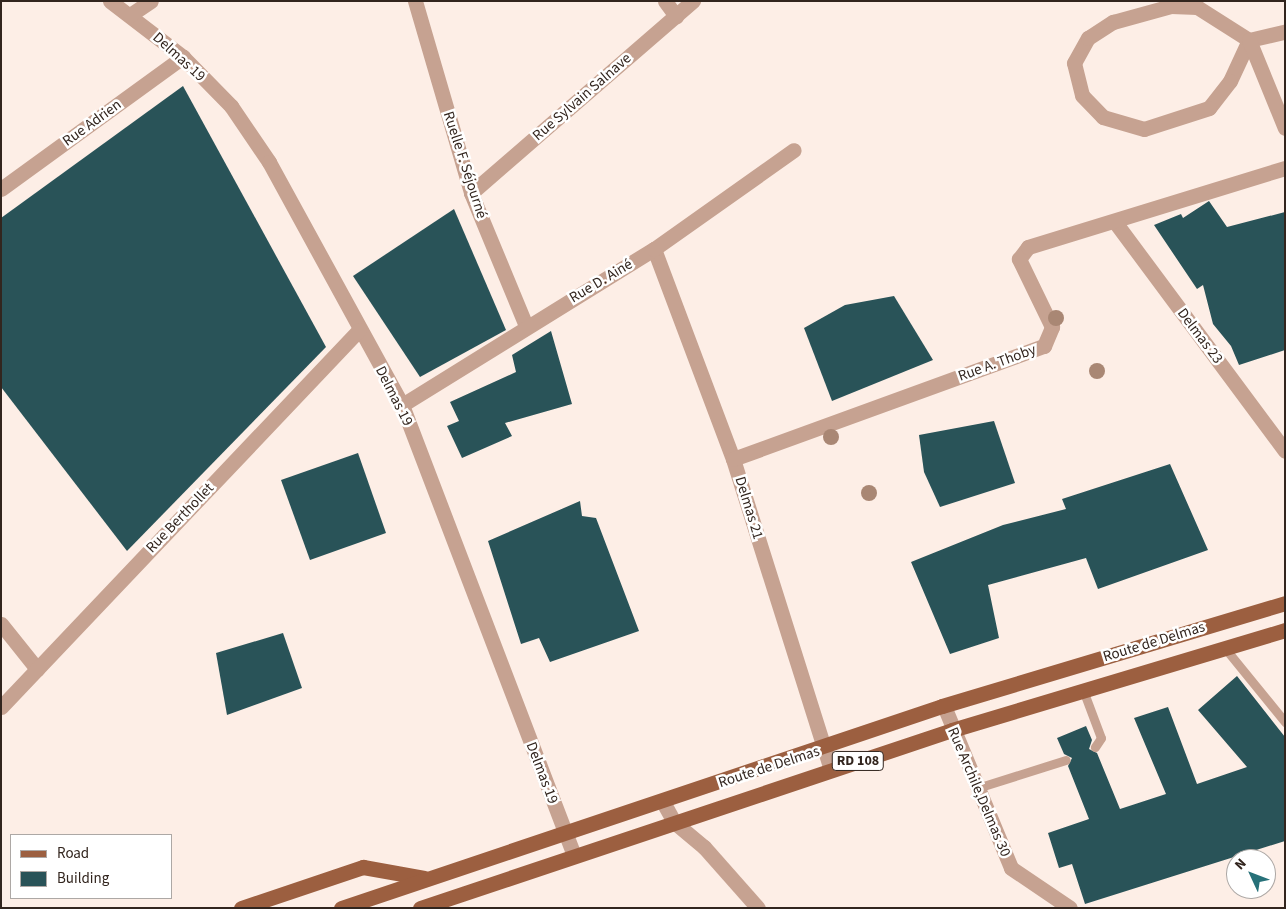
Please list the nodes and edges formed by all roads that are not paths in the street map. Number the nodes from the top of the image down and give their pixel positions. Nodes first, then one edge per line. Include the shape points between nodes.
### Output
1 (110, 1) edge
2 (151, 1) edge
3 (415, 1) edge
4 (664, 1) edge
5 (693, 1) edge
6 (130, 14) junction
7 (676, 16) junction
8 (1285, 32) edge
9 (1249, 40) junction
10 (183, 57) junction
11 (1285, 128) edge
12 (794, 150) dead end
13 (1285, 168) edge
14 (1, 189) edge
15 (471, 193) junction
16 (1115, 222) junction
17 (654, 250) junction
18 (526, 326) junction
19 (359, 330) junction
20 (402, 406) junction
21 (1285, 451) edge
22 (734, 459) junction
23 (1285, 603) edge
24 (1, 624) edge
25 (1285, 630) edge
26 (1224, 647) junction
27 (37, 669) junction
28 (1083, 690) junction
29 (944, 706) junction
30 (1, 707) edge
31 (1285, 722) edge
32 (952, 730) junction
33 (1095, 747) dead end
34 (824, 749) junction
35 (1066, 760) dead end
36 (831, 770) junction
37 (977, 788) junction
38 (663, 802) junction
39 (674, 822) junction
40 (565, 832) junction
41 (574, 855) junction
42 (426, 878) junction
43 (428, 906) edge
44 (241, 908) edge
45 (341, 908) edge
46 (758, 908) edge
47 (1070, 908) edge

1 - 6 street, Delmas 19
2 - 6 street
3 - 15 street, Ruelle F. Séjourné
4 - 7 street
5 - 7 street, Rue Sylvain Salnave
6 - 10 street, Delmas 19
7 - 15 street, Rue Sylvain Salnave
8 - 9 street
9 - 9 street via 1197,7 1171,6 1113,22 1088,38 1074,62 1082,94 1103,117 1144,129 1209,108 1230,81
9 - 11 street
10 - 14 street, Rue Adrien
10 - 19 street, Delmas 19 via 231,106 269,162
12 - 17 street, Rue D. Ainé
13 - 16 street, Rue A. Thoby
15 - 18 street, Ruelle F. Séjourné
16 - 21 street, Delmas 23
16 - 22 street, Rue A. Thoby via 1022,252 1019,259 1052,327 1044,346
17 - 18 street, Rue D. Ainé
17 - 22 street, Delmas 21
18 - 20 street, Rue D. Ainé
19 - 20 street, Delmas 19
19 - 27 street, Rue Berthollet
20 - 40 street, Delmas 19
22 - 34 street, Delmas 21
23 - 29 main road, Route de Delmas / RD 108
24 - 27 street
25 - 26 main road, Route de Delmas / RD 108
26 - 28 main road, Route de Delmas / RD 108
26 - 31 lane
27 - 30 street, Rue Berthollet
28 - 32 main road, Route de Delmas / RD 108
28 - 33 lane via 1101,738
29 - 32 street, Rue Archile,Delmas 30
29 - 34 main road, Route de Delmas / RD 108
32 - 36 main road, Route de Delmas / RD 108
32 - 37 street, Rue Archile,Delmas 30
34 - 36 street, Delmas 21
34 - 38 main road, Route de Delmas / RD 108
35 - 37 lane
36 - 39 main road, Route de Delmas / RD 108
37 - 47 street, Rue Archile,Delmas 30 via 1011,868
38 - 39 street
38 - 40 main road, Route de Delmas / RD 108
39 - 41 main road, Route de Delmas / RD 108
39 - 46 street via 704,847
40 - 41 street, Delmas 19
40 - 42 main road, Route de Delmas / RD 108
41 - 43 main road, Route de Delmas / RD 108
42 - 44 main road via 363,867
42 - 45 main road, Route de Delmas / RD 108

